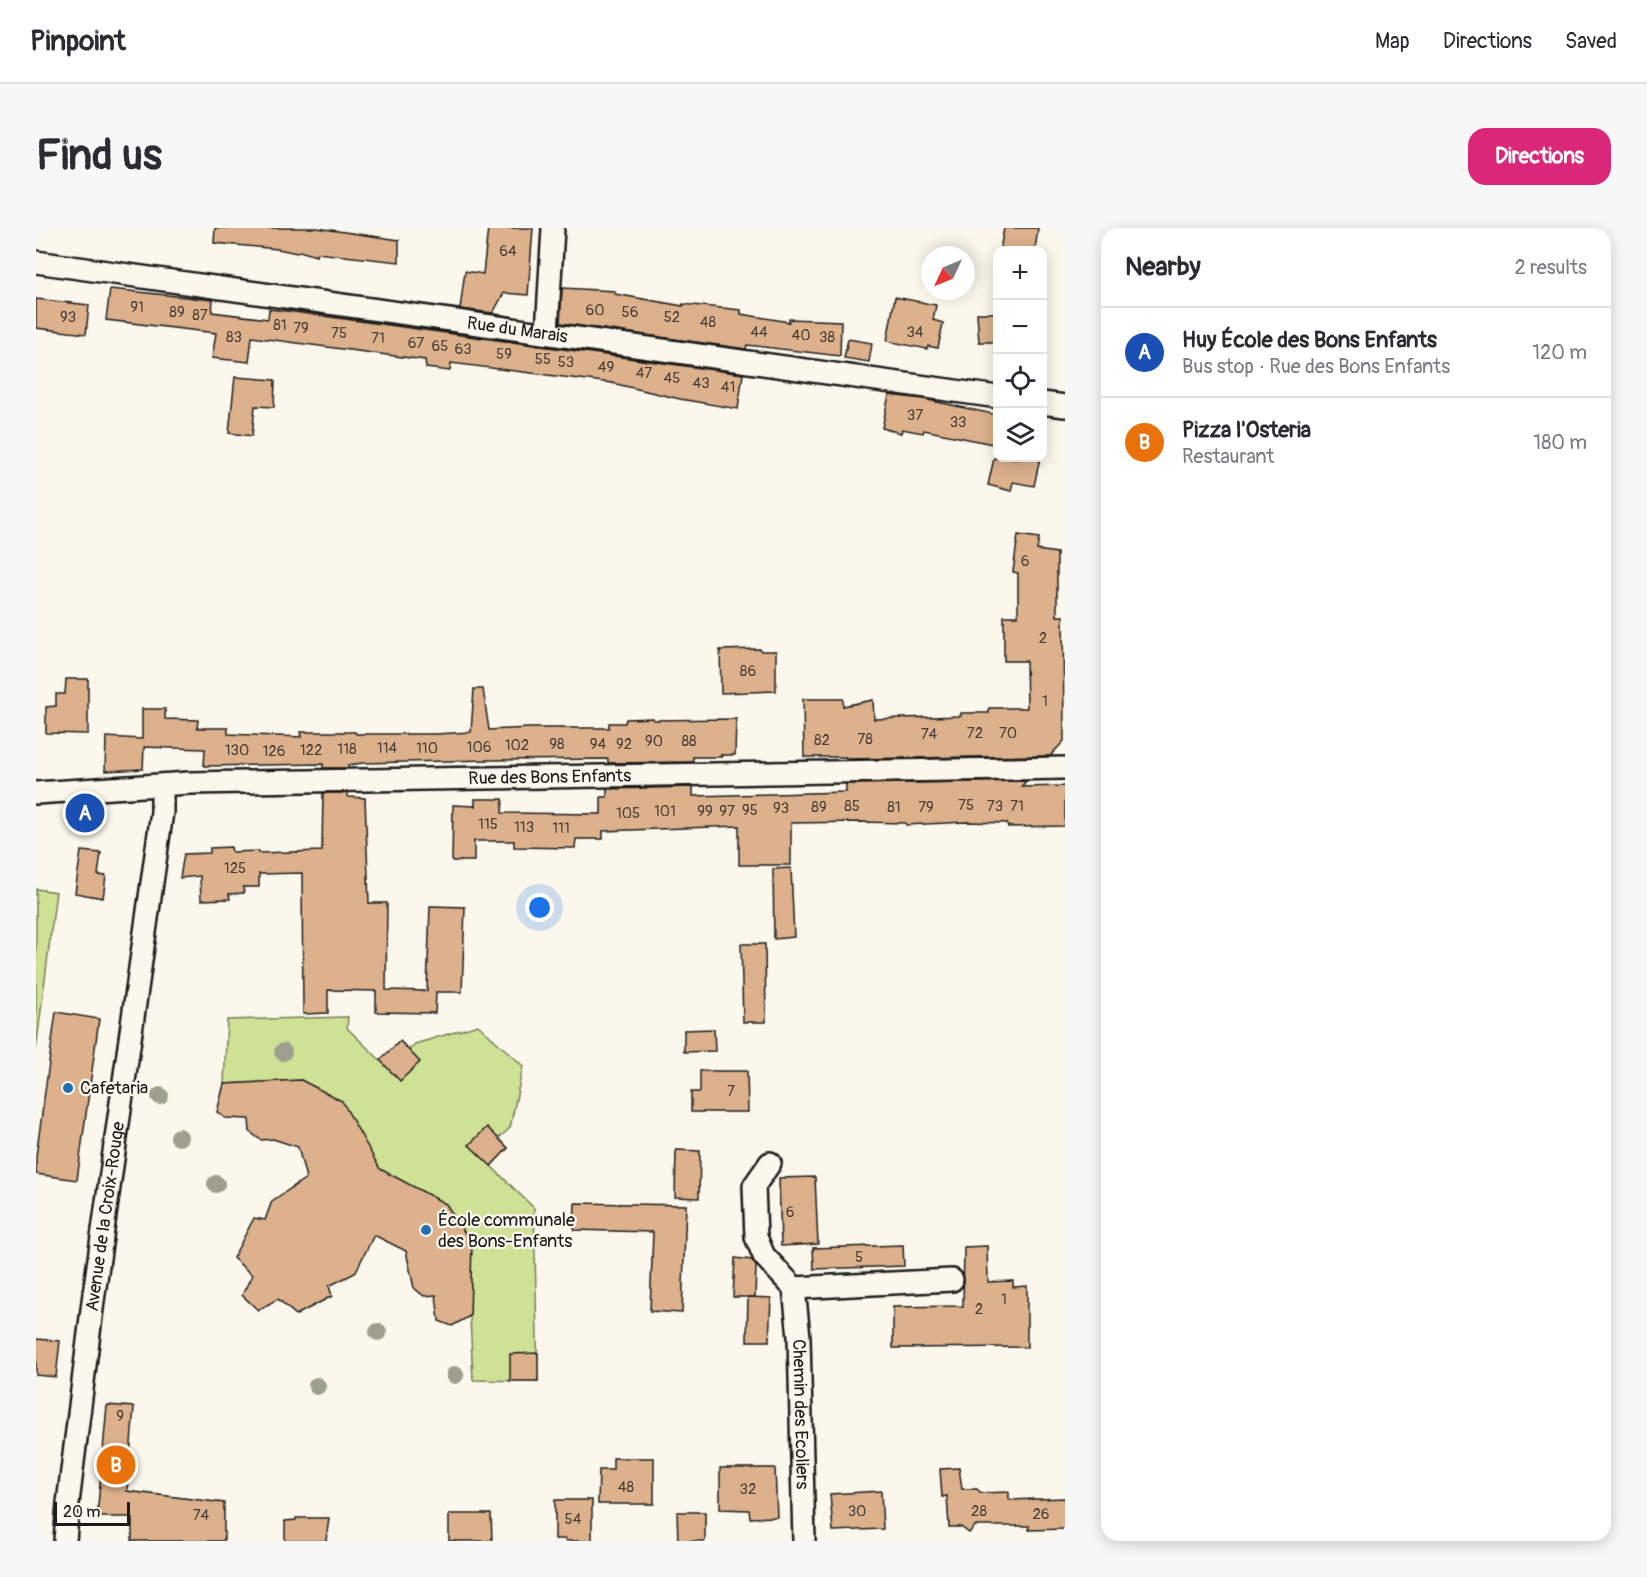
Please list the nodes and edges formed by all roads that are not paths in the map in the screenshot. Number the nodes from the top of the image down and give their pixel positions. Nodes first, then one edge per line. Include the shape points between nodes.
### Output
1 (553, 228) edge
2 (36, 262) edge
3 (547, 332) junction
4 (993, 396) edge
5 (1047, 404) edge
6 (1065, 406) edge
7 (1065, 768) edge
8 (162, 785) junction
9 (36, 793) edge
10 (770, 1163) dead end
11 (952, 1280) dead end
12 (794, 1288) junction
13 (65, 1541) edge
14 (804, 1541) edge

1 - 3 street
2 - 3 street, Rue du Marais
3 - 4 street, Rue du Marais
5 - 6 street
7 - 8 street, Rue des Bons Enfants
8 - 9 street, Rue des Bons Enfants
8 - 13 street, Avenue de la Croix-Rouge via 162,812 93,1301
10 - 12 street via 754,1186 756,1237 764,1256
11 - 12 street
12 - 14 street, Chemin des Ecoliers via 799,1337

